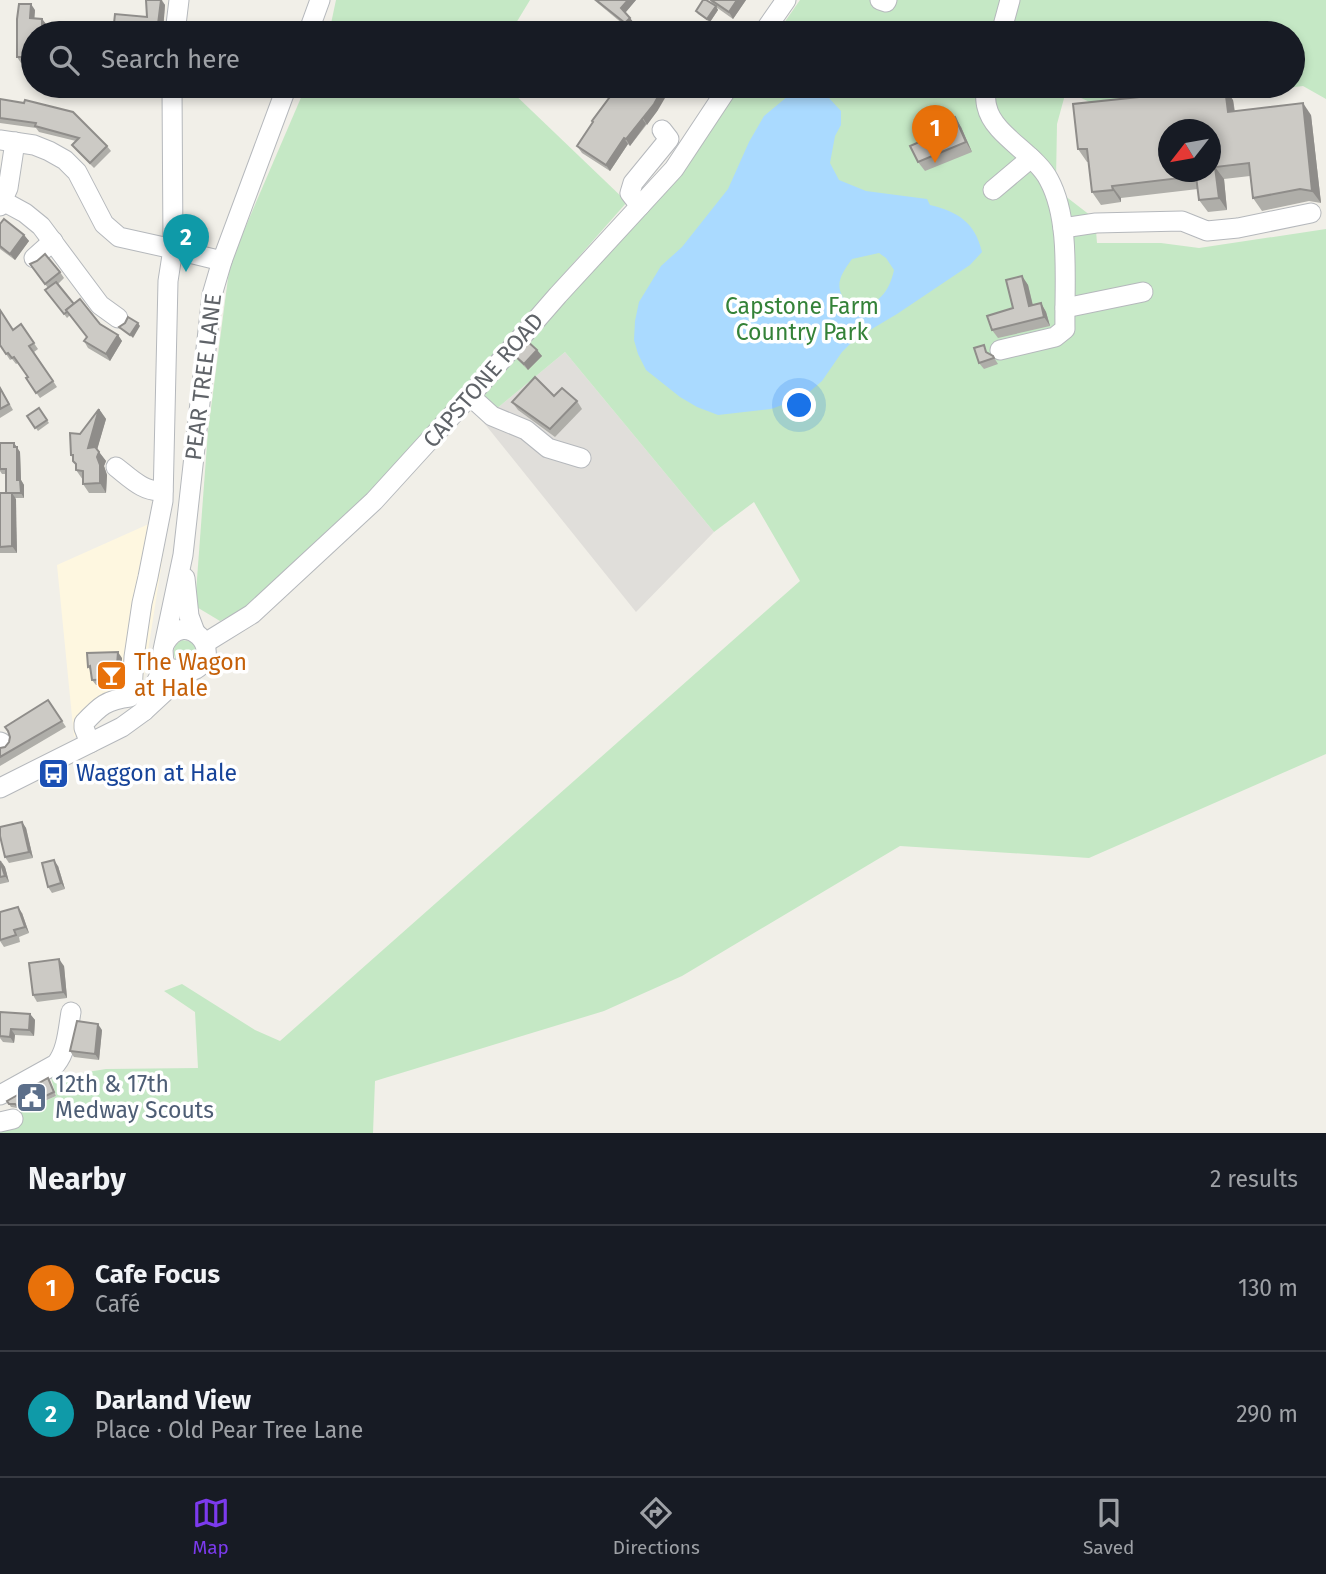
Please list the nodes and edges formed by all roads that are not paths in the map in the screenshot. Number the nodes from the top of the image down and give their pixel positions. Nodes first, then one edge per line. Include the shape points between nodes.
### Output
1 (179, 0) edge
2 (320, 0) edge
3 (786, 0) edge
4 (880, 0) edge
5 (887, 0) edge
6 (1010, 0) edge
7 (176, 21) edge
8 (312, 21) edge
9 (772, 21) edge
10 (1004, 21) edge
11 (172, 98) edge
12 (283, 98) edge
13 (721, 98) edge
14 (986, 98) edge
15 (662, 130) dead end
16 (8, 141) edge
17 (1031, 158) junction
18 (993, 190) dead end
19 (2, 203) edge
20 (640, 206) junction
21 (1311, 213) dead end
22 (1063, 228) junction
23 (53, 241) junction
24 (173, 248) junction
25 (34, 258) dead end
26 (222, 261) junction
27 (1143, 292) dead end
28 (1065, 308) junction
29 (118, 318) dead end
30 (1000, 349) dead end
31 (470, 396) junction
32 (581, 458) dead end
33 (116, 467) dead end
34 (163, 490) junction
35 (183, 555) junction
36 (200, 637) junction
37 (164, 650) junction
38 (186, 672) junction
39 (144, 711) junction
40 (90, 743) junction
41 (0, 788) edge
42 (71, 1012) dead end
43 (0, 1095) edge

1 - 7 street
2 - 8 street
3 - 9 street
4 - 5 street
6 - 10 street
11 - 24 street
12 - 26 street, PEAR TREE LANE
13 - 20 street, CAPSTONE ROAD via 674,169
14 - 17 street via 998,127
15 - 20 street via 668,139 633,183 631,193
16 - 19 street via 8,188
16 - 24 street via 34,145 65,160 104,224 119,237
17 - 18 street
17 - 22 street via 1049,179
19 - 23 street via 35,220
20 - 31 street, CAPSTONE ROAD
21 - 22 street via 1207,231 1182,221
22 - 28 street
23 - 25 street
23 - 29 street via 100,305
24 - 26 street
24 - 34 street via 168,281
26 - 35 street, PEAR TREE LANE via 212,295
27 - 28 street
28 - 30 street via 1065,329 1055,337
31 - 32 street via 492,416 526,430 548,448
31 - 36 street, CAPSTONE ROAD via 374,502 252,614
33 - 34 street via 148,490
34 - 40 street via 142,603 132,693 100,706 83,723
35 - 36 street, PEAR TREE LANE via 189,616
35 - 37 street, PEAR TREE LANE
36 - 37 street via 181,629 169,637
36 - 38 street via 206,649 203,662
37 - 38 street via 173,669
37 - 39 street via 163,669
38 - 39 street
39 - 40 street
40 - 41 street
42 - 43 street via 56,1064

